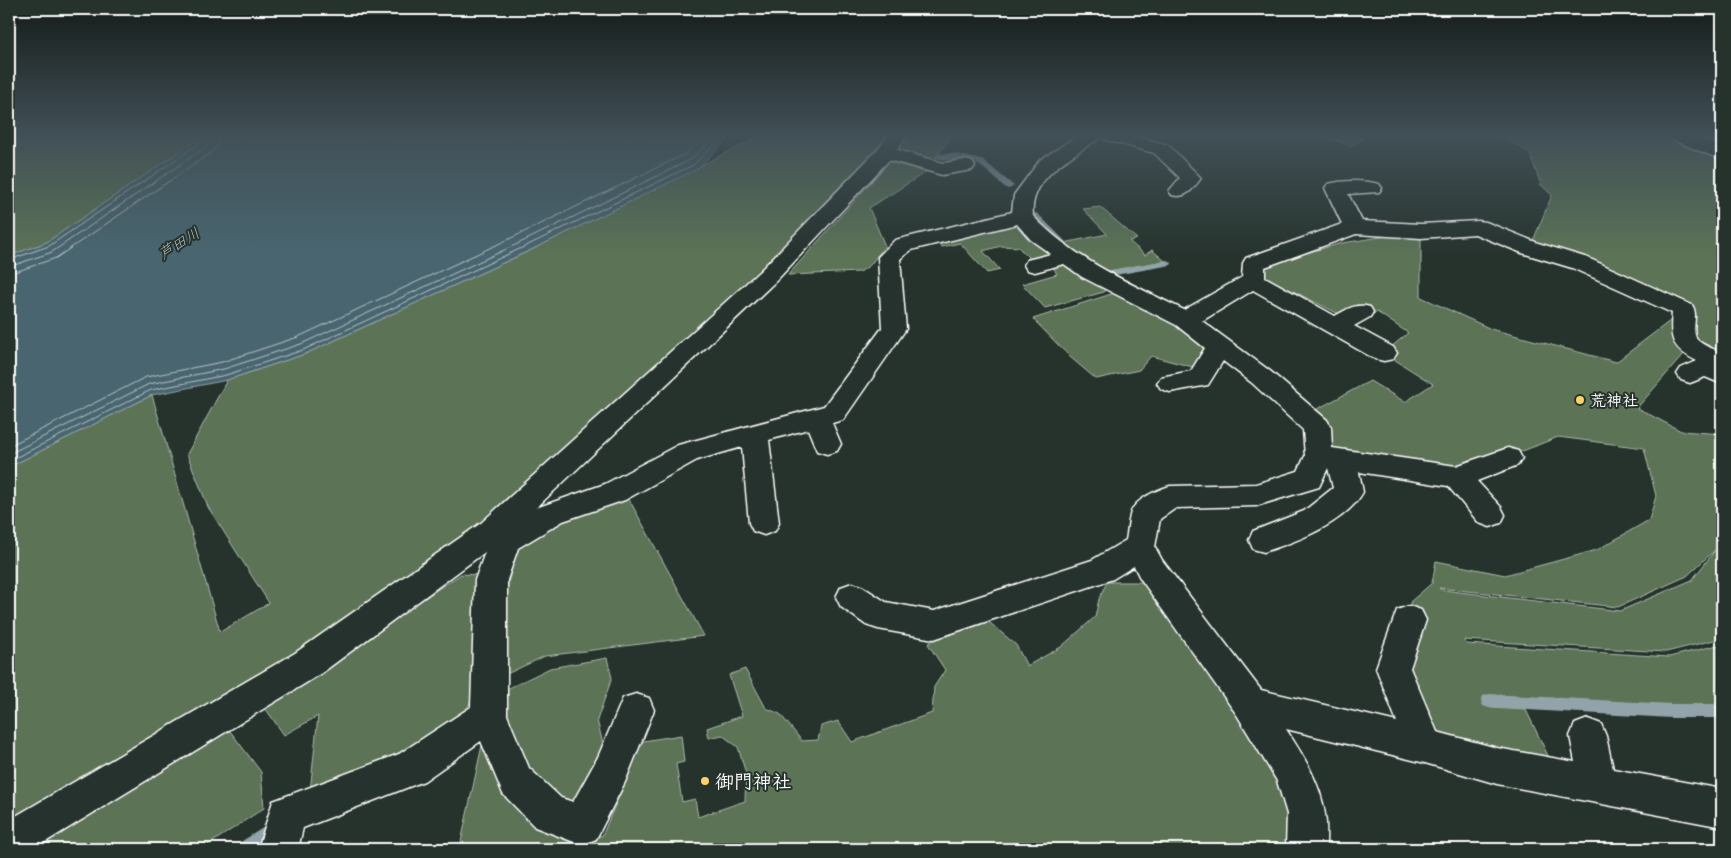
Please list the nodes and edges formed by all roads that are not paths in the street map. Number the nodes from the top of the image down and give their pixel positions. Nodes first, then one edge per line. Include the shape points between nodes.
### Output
1 (863, 175) edge
2 (1039, 175) edge
3 (1188, 175) edge
4 (1372, 188) dead end
5 (1179, 190) dead end
6 (1023, 216) junction
7 (1354, 227) junction
8 (1068, 256) junction
9 (1035, 265) dead end
10 (1253, 280) junction
11 (1361, 312) dead end
12 (1186, 320) junction
13 (1335, 326) junction
14 (1219, 346) junction
15 (1384, 353) dead end
16 (1722, 363) edge
17 (1690, 374) dead end
18 (1722, 375) edge
19 (1170, 383) dead end
20 (817, 418) junction
21 (754, 434) junction
22 (827, 444) dead end
23 (1331, 458) junction
24 (1508, 458) dead end
25 (1458, 477) junction
26 (1490, 515) dead end
27 (764, 523) dead end
28 (498, 536) junction
29 (1264, 540) dead end
30 (1140, 547) junction
31 (852, 597) dead end
32 (1409, 620) dead end
33 (934, 625) junction
34 (885, 635) dead end
35 (1250, 704) junction
36 (636, 710) dead end
37 (489, 715) junction
38 (1588, 736) dead end
39 (1425, 746) junction
40 (1598, 785) junction
41 (1722, 808) edge
42 (9, 842) edge
43 (278, 849) edge
44 (1306, 849) edge

1 - 28 street via 769,275
2 - 6 street via 1024,195
3 - 5 street via 1191,178
4 - 7 street via 1335,188
6 - 8 street via 1039,235
6 - 20 street via 903,245 889,257 894,329 833,413
7 - 10 street via 1254,263
7 - 16 street via 1421,231 1478,227 1580,263 1684,310 1682,332 1690,347
8 - 9 street
8 - 12 street via 1090,272
10 - 12 street
10 - 13 street
11 - 13 street
12 - 14 street
13 - 15 street
14 - 19 street via 1199,379
14 - 23 street via 1261,377 1317,427
17 - 18 street via 1706,367
20 - 21 street
20 - 22 street
21 - 27 street
21 - 28 street via 688,452 615,492 552,513
23 - 25 street
23 - 29 street via 1348,492 1315,519
23 - 30 street via 1309,479 1256,495 1170,497 1146,514
24 - 25 street
25 - 26 street
28 - 37 street via 490,580
28 - 42 street via 307,664
30 - 33 street via 1102,570
30 - 35 street via 1151,569
31 - 33 street via 878,615
32 - 39 street via 1393,668
33 - 34 street via 908,638
35 - 39 street
35 - 44 street via 1294,774 1306,814
36 - 37 street via 612,769 582,825 549,813 516,781
37 - 43 street via 411,768 287,815
38 - 40 street
39 - 40 street via 1497,766
40 - 41 street

